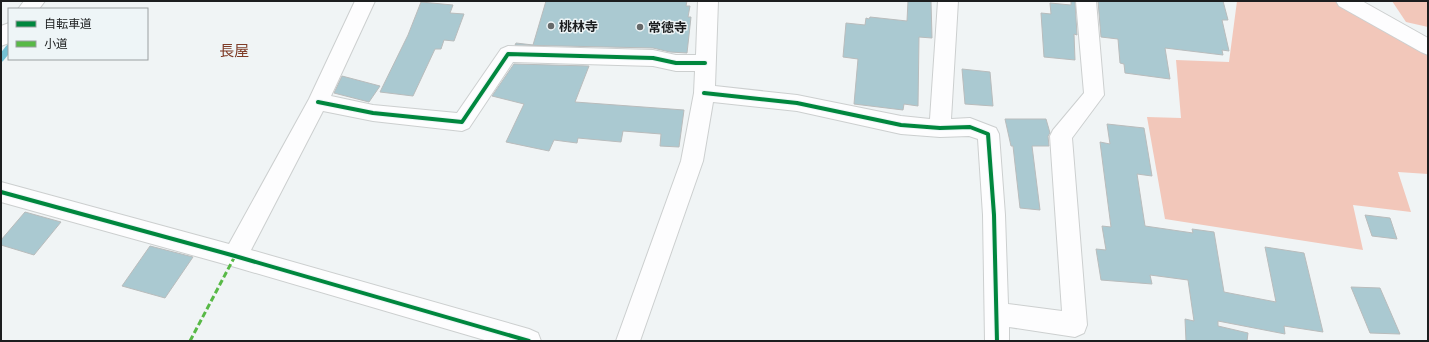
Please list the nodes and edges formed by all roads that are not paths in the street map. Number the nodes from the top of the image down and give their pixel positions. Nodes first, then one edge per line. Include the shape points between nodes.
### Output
1 (365, 1) edge
2 (708, 1) edge
3 (948, 1) edge
4 (1086, 1) edge
5 (1346, 1) edge
6 (8, 31) edge
7 (1, 39) edge
8 (1428, 47) edge
9 (704, 63) junction
10 (704, 93) junction
11 (318, 102) junction
12 (940, 128) junction
13 (1, 192) edge
14 (234, 256) junction
15 (996, 314) junction
16 (529, 341) edge
17 (628, 341) edge
18 (997, 341) edge

1 - 11 street
2 - 9 street
3 - 12 street
4 - 15 street via 1094,95 1061,136 1075,324
5 - 8 street
6 - 7 street
9 - 10 street
9 - 11 street via 676,63 653,58 508,54 462,122 373,113
10 - 12 street via 797,103 901,125
10 - 17 street via 692,161
11 - 14 street
12 - 15 street via 970,126 988,134 994,215
13 - 14 street
14 - 16 street
15 - 18 street

